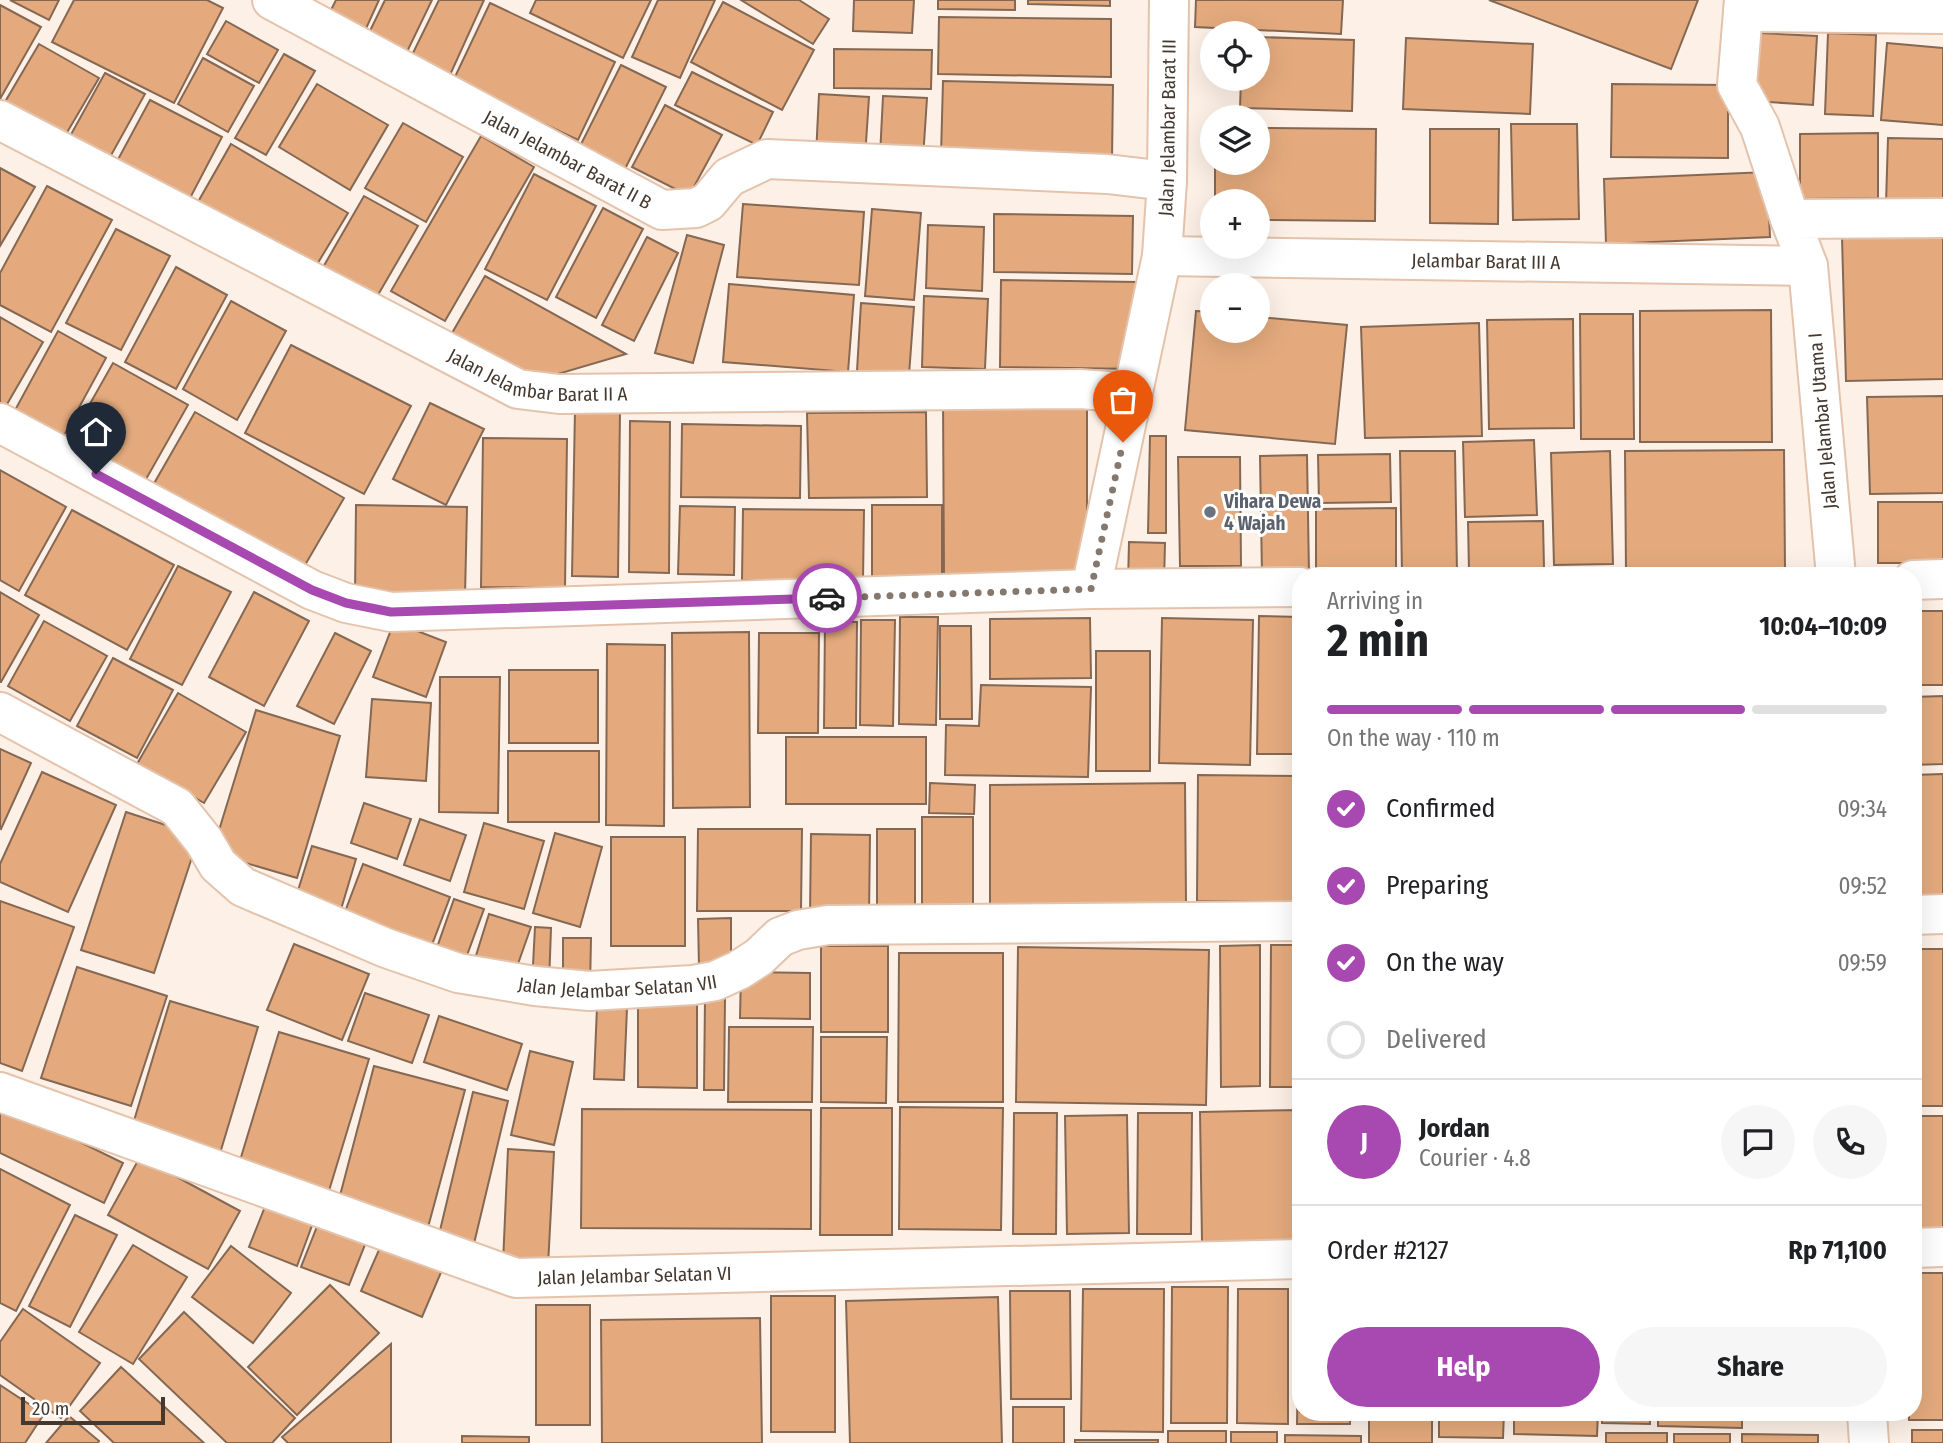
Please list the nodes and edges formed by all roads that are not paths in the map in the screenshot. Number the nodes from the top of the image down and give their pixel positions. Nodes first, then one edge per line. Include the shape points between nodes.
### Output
1 (272, 0) edge
2 (1169, 0) edge
3 (1743, 6) edge
4 (1943, 14) edge
5 (0, 120) edge
6 (1167, 181) junction
7 (1943, 218) edge
8 (1790, 219) junction
9 (1162, 257) junction
10 (1808, 266) junction
11 (1133, 393) junction
12 (0, 423) edge
13 (1835, 567) edge
14 (1943, 579) edge
15 (1922, 580) edge
16 (1292, 587) edge
17 (1091, 589) junction
18 (0, 712) edge
19 (1943, 914) edge
20 (1922, 915) edge
21 (1292, 921) edge
22 (0, 1092) edge
23 (1943, 1247) edge
24 (1922, 1248) edge
25 (1292, 1259) edge
26 (1868, 1421) edge
27 (1869, 1443) edge

1 - 6 street, Jalan Jelambar Barat II B via 662,210 684,211 702,205 729,177 766,159 1107,174
2 - 6 street, Jalan Jelambar Barat III
3 - 4 street
3 - 8 street, Jalan Jelambar Utama I via 1737,85 1760,127
5 - 11 street, Jalan Jelambar Barat II A via 518,389 559,394 1080,389
6 - 9 street, Jalan Jelambar Barat III
7 - 8 street
8 - 10 street, Jalan Jelambar Utama I
9 - 10 street, Jelambar Barat III A
9 - 11 street, Jalan Jelambar Barat III
10 - 13 street, Jalan Jelambar Utama I
11 - 17 street, Jalan Jelambar Barat III
12 - 17 street via 312,590 391,612
14 - 15 street
16 - 17 street
18 - 21 street, Jalan Jelambar Selatan VII via 177,807 218,865 243,887 458,974 589,991 637,990 715,981 759,957 780,937 828,925
19 - 20 street
22 - 25 street, Jalan Jelambar Selatan VI via 516,1278
23 - 24 street
26 - 27 street

